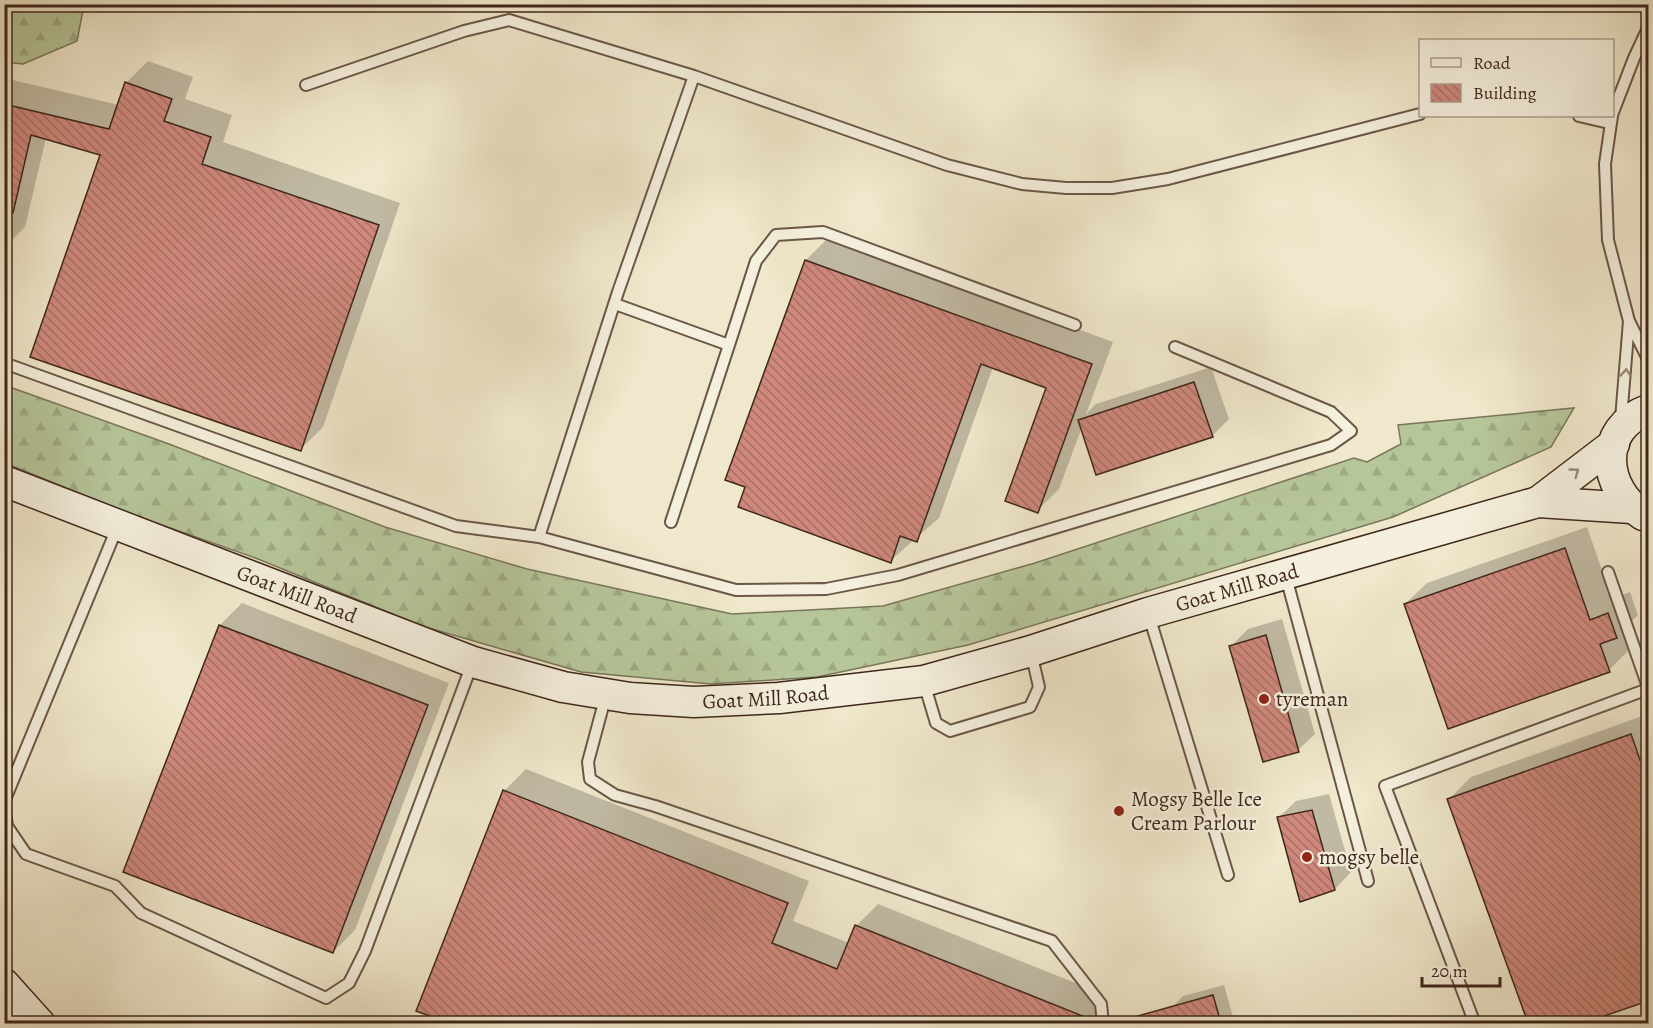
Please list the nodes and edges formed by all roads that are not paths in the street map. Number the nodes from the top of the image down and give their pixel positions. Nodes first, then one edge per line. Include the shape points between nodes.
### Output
1 (1648, 28) edge
2 (694, 76) junction
3 (306, 85) dead end
4 (1614, 110) edge
5 (1419, 114) edge
6 (1596, 117) edge
7 (1611, 118) edge
8 (615, 304) junction
9 (1629, 321) junction
10 (1075, 326) dead end
11 (729, 345) junction
12 (1175, 347) dead end
13 (1648, 359) edge
14 (4, 363) edge
15 (1648, 410) edge
16 (1617, 437) junction
17 (4, 481) edge
18 (1538, 502) junction
19 (1640, 512) edge
20 (671, 522) dead end
21 (118, 525) junction
22 (539, 537) junction
23 (1608, 572) dead end
24 (1285, 573) junction
25 (1148, 613) junction
26 (1031, 651) junction
27 (473, 662) junction
28 (924, 681) junction
29 (1648, 688) edge
30 (606, 694) junction
31 (9, 777) edge
32 (4, 804) edge
33 (1228, 875) dead end
34 (1368, 881) dead end
35 (4, 984) edge
36 (40, 1023) edge
37 (1103, 1023) edge
38 (1475, 1023) edge

1 - 4 lane
2 - 3 lane via 509,21 464,31
2 - 5 lane via 948,165 1022,184 1066,188 1112,188 1168,178
2 - 8 lane
6 - 7 lane
7 - 9 lane via 1604,193 1608,240
8 - 11 lane
8 - 22 lane
9 - 13 lane
16 -> 9 lane
10 - 11 lane via 823,232 776,235 756,261
11 - 20 lane
12 - 22 lane via 1331,412 1351,431 1331,445 1308,452 898,575 826,590 736,590
14 - 22 lane via 456,526
15 - 16 street, Goat Mill Road via 1630,420
18 -> 16 street, Goat Mill Road
16 - 19 street via 1611,472 1622,498
17 - 21 street, Goat Mill Road
18 - 19 street, Goat Mill Road
18 - 24 street, Goat Mill Road
21 - 27 street, Goat Mill Road
21 - 31 lane
23 - 29 lane
24 - 25 street, Goat Mill Road
24 - 34 lane
25 - 26 street, Goat Mill Road
25 - 33 lane
26 - 28 street, Goat Mill Road
26 - 28 lane via 1039,687 1030,707 950,731 936,723
27 - 30 street, Goat Mill Road via 562,687
27 - 32 lane via 366,951 349,983 326,998 141,913 115,886 26,854 7,826
28 - 30 street, Goat Mill Road via 779,698 694,702
29 - 38 lane via 1385,786
30 - 37 lane via 588,762 591,779 599,785 615,795 1052,941 1101,1004
31 - 32 lane
35 - 36 street

